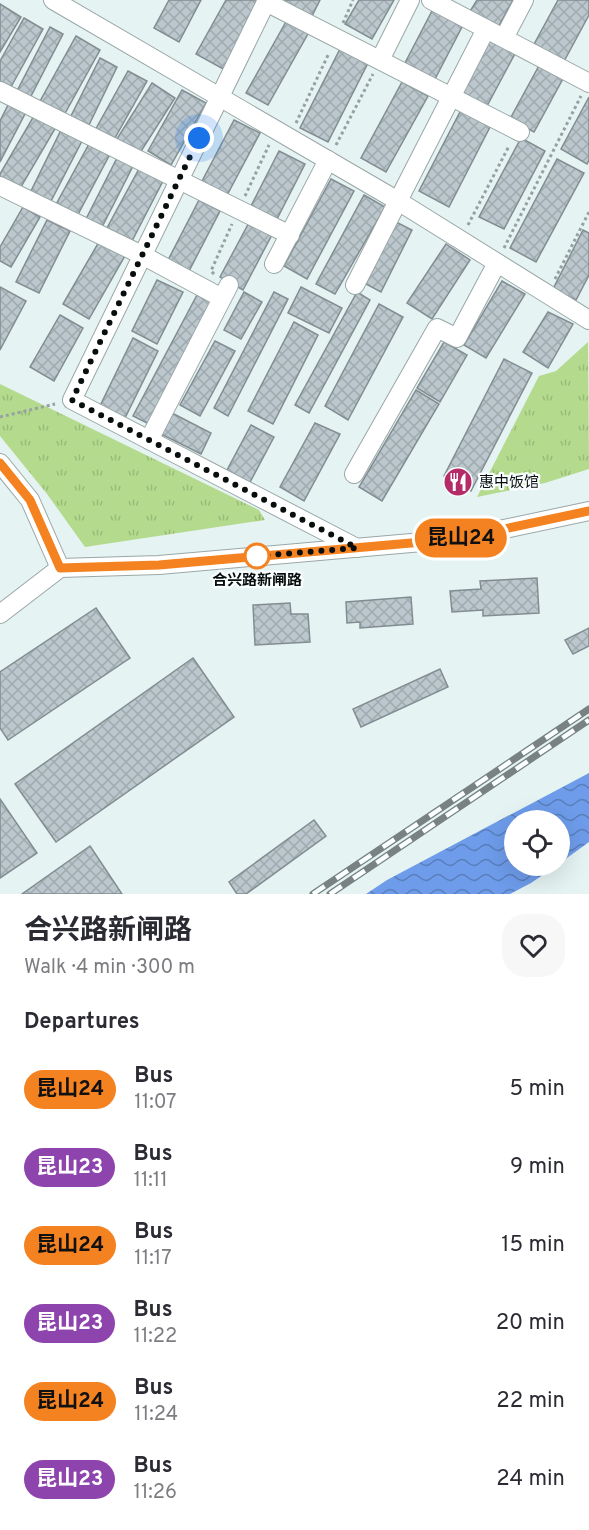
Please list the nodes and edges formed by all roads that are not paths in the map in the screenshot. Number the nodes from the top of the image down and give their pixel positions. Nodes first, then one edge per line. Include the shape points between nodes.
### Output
1 (53, 0) edge
2 (410, 0) edge
3 (431, 0) edge
4 (524, 0) edge
5 (267, 1) edge
6 (486, 29) junction
7 (504, 38) junction
8 (380, 60) junction
9 (589, 83) edge
10 (0, 92) edge
11 (219, 96) junction
12 (451, 97) junction
13 (518, 131) road end
14 (328, 160) junction
15 (178, 180) junction
16 (0, 186) edge
17 (398, 201) junction
18 (290, 235) junction
19 (142, 255) junction
20 (497, 263) junction
21 (274, 264) dead end
22 (355, 285) dead end
23 (589, 320) edge
24 (149, 440) junction
25 (0, 463) edge
26 (354, 474) dead end
27 (589, 511) edge
28 (357, 548) junction
29 (60, 568) junction
30 (0, 614) edge

1 - 11 street
2 - 8 street
3 - 6 street
4 - 7 street
5 - 8 street
5 - 11 street
6 - 7 street
6 - 12 street
7 - 9 street
8 - 12 street
10 - 15 street
11 - 14 street
11 - 15 street
12 - 13 street
12 - 17 street
14 - 17 street
14 - 18 street
15 - 18 street
15 - 19 street
16 - 19 street
17 - 20 street
17 - 22 street
18 - 21 street
19 - 24 street via 72,400
19 - 24 street via 226,292
20 - 23 street
20 - 26 street via 457,338 437,328
24 - 28 street
25 - 29 street via 30,500
27 - 28 street via 457,539
28 - 29 street via 159,565
29 - 30 street

